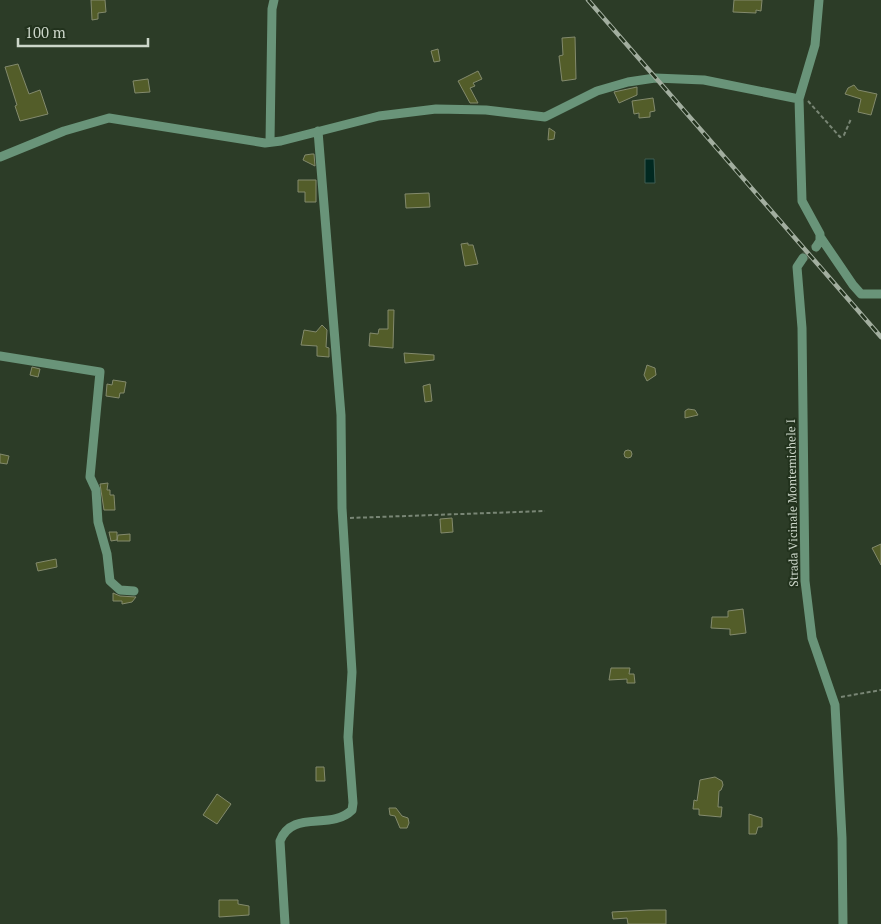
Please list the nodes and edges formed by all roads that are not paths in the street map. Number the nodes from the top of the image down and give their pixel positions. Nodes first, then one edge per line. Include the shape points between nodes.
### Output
1 (274, 0) edge
2 (819, 0) edge
3 (799, 97) junction
4 (318, 131) junction
5 (270, 142) junction
6 (0, 157) edge
7 (803, 258) tunnel mouth
8 (881, 294) edge
9 (0, 356) edge
10 (134, 591) dead end
11 (285, 924) edge
12 (843, 924) edge

1 - 5 street
2 - 3 street via 815,44
3 - 4 street via 704,80 655,78 598,91 545,117 486,110 436,109 379,116
3 - 8 street via 802,201 818,242 861,294
4 - 5 street
4 - 11 street via 340,415 352,672 348,737 353,803 352,810 338,820 298,823 283,832 280,841
5 - 6 street via 109,118 64,131
7 - 12 street, Strada Vicinale Montemichele I via 797,267 802,328 805,580 812,638 833,699 842,838
9 - 10 street via 100,372 90,477 96,490 98,522 110,581 120,590

